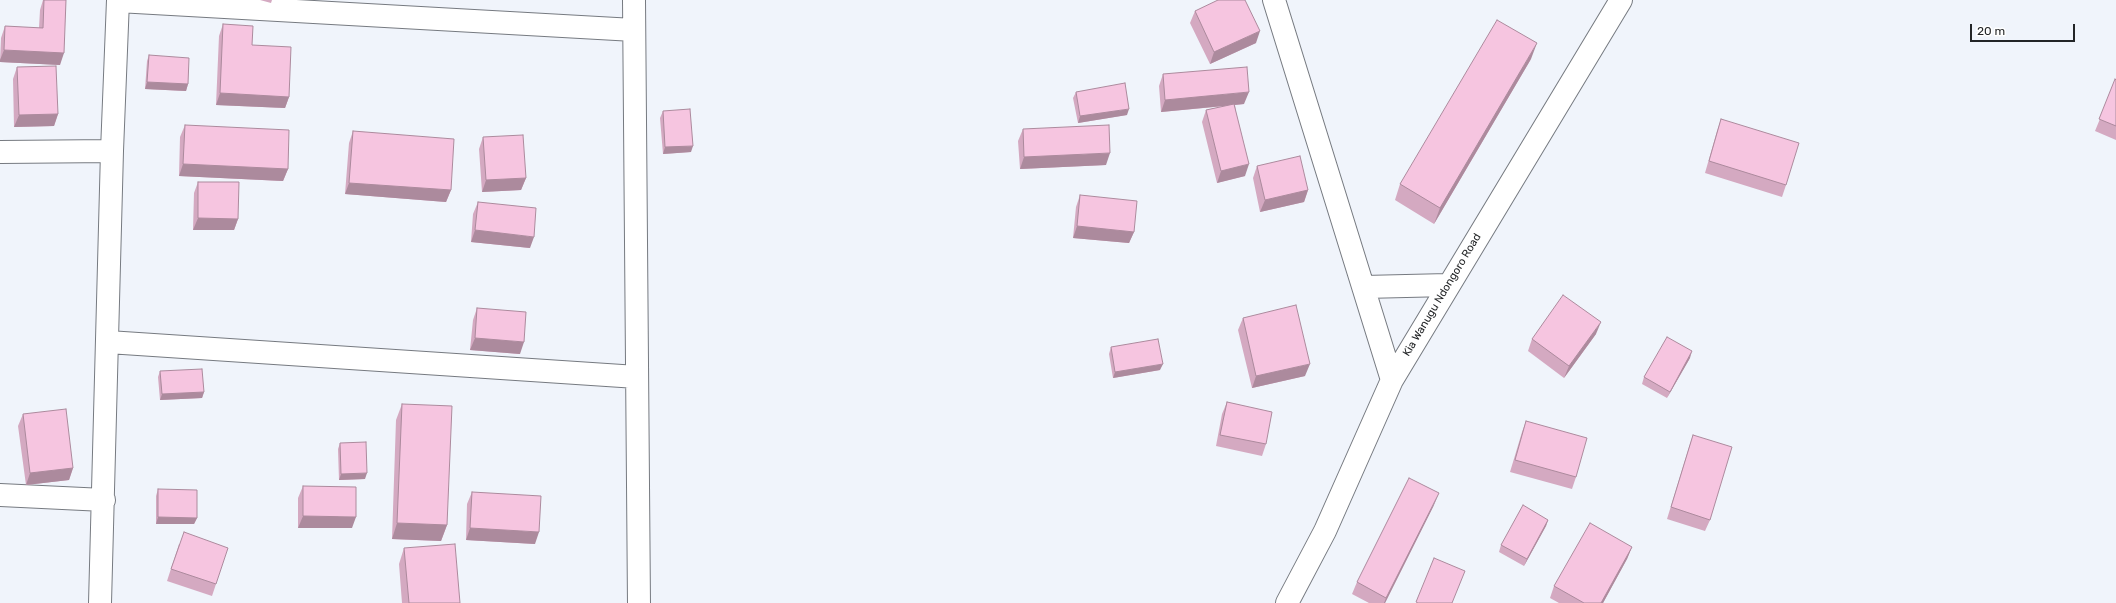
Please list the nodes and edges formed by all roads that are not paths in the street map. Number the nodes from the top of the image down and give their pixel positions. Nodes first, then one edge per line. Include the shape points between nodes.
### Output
1 (118, 0) edge
2 (634, 0) edge
3 (1274, 0) edge
4 (1621, 0) edge
5 (634, 30) junction
6 (112, 151) junction
7 (0, 152) edge
8 (1448, 285) junction
9 (1364, 287) junction
10 (108, 342) junction
11 (637, 377) junction
12 (1392, 380) junction
13 (0, 495) edge
14 (104, 500) junction
15 (100, 603) edge
16 (639, 603) edge
17 (1287, 603) edge

1 - 5 street
1 - 6 street
2 - 5 street
3 - 9 street
4 - 8 street, Kia Wanugu Ndongoro Road
5 - 11 street
6 - 7 street
6 - 10 street
8 - 9 street
8 - 12 street, Kia Wanugu Ndongoro Road
9 - 12 street
10 - 11 street
10 - 14 street
11 - 16 street
12 - 17 street, Kia Wanugu Ndongoro Road via 1325,531
13 - 14 street
14 - 15 street

